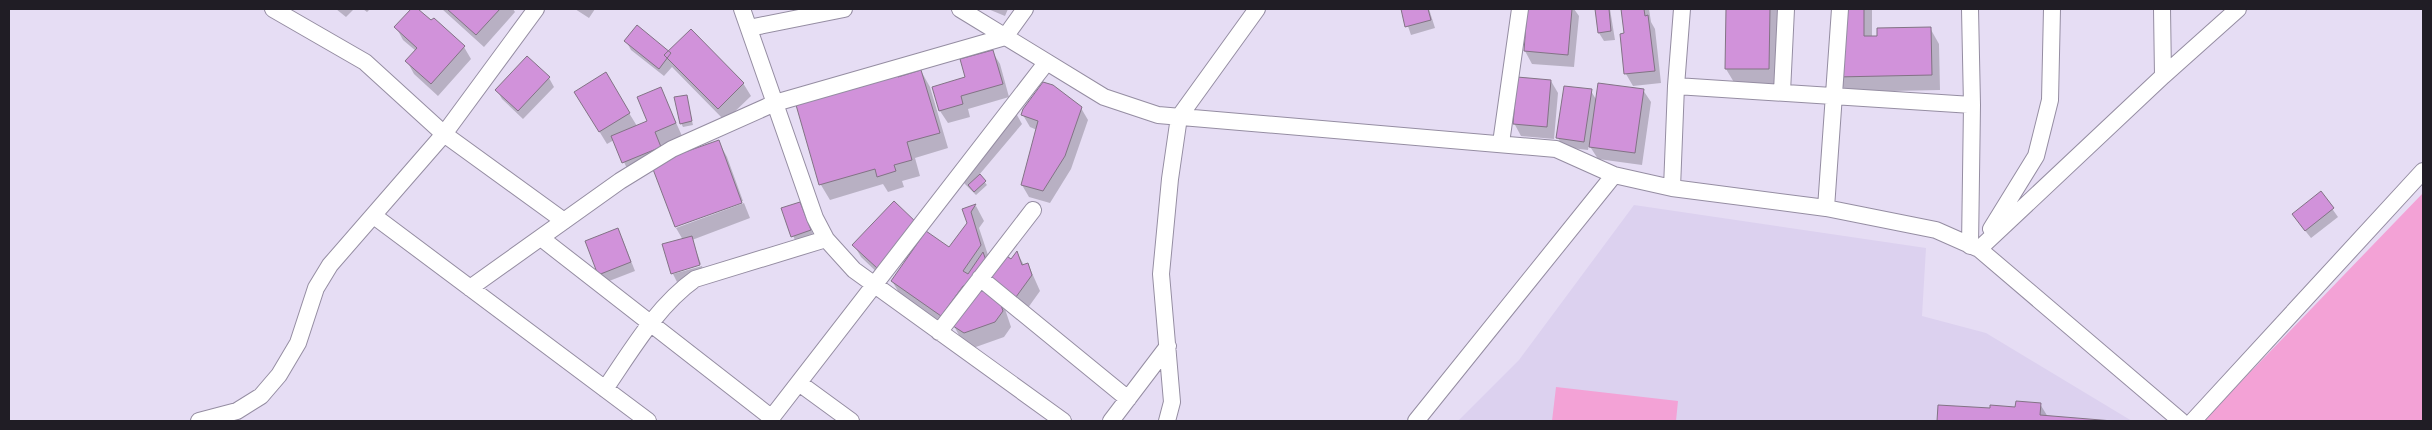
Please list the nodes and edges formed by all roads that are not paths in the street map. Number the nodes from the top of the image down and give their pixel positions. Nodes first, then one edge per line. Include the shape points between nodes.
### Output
1 (273, 9) edge
2 (536, 9) edge
3 (742, 9) edge
4 (844, 9) edge
5 (960, 9) edge
6 (1025, 9) edge
7 (1257, 9) edge
8 (1520, 9) edge
9 (1682, 9) edge
10 (1786, 9) edge
11 (1840, 9) edge
12 (1970, 9) edge
13 (2052, 9) edge
14 (2162, 9) edge
15 (2238, 9) edge
16 (748, 28) junction
17 (1005, 37) junction
18 (1046, 63) junction
19 (2163, 76) junction
20 (1676, 86) junction
21 (1782, 92) junction
22 (1836, 96) junction
23 (775, 103) junction
24 (1972, 105) junction
25 (1179, 117) junction
26 (444, 134) junction
27 (1501, 143) junction
28 (2423, 171) edge
29 (1614, 175) junction
30 (1672, 188) junction
31 (1826, 208) junction
32 (1033, 210) dead end
33 (374, 216) junction
34 (564, 221) junction
35 (540, 238) junction
36 (826, 239) junction
37 (1974, 248) junction
38 (980, 278) junction
39 (873, 284) junction
40 (470, 288) junction
41 (651, 325) junction
42 (939, 332) junction
43 (1168, 346) junction
44 (799, 383) junction
45 (605, 389) junction
46 (1128, 399) junction
47 (771, 420) edge
48 (199, 421) edge
49 (648, 421) edge
50 (851, 421) edge
51 (1063, 421) edge
52 (1111, 421) edge
53 (1167, 421) edge
54 (1416, 421) edge
55 (2181, 421) edge
56 (2193, 421) edge

1 - 26 street via 365,62
2 - 26 street
3 - 16 street
4 - 16 street
5 - 17 street
6 - 17 street
7 - 25 street
8 - 27 street
9 - 20 street
10 - 21 street
11 - 22 street
12 - 24 street
13 - 37 street via 2050,100 2036,156
14 - 19 street
15 - 19 street
16 - 23 street
17 - 18 street
17 - 23 street
18 - 25 street via 1104,97 1158,115
18 - 39 street
19 - 37 street
20 - 21 street
20 - 30 street
21 - 22 street
22 - 24 street
22 - 31 street
23 - 34 street via 672,149
23 - 36 street via 815,218
24 - 37 street
25 - 27 street
25 - 43 street via 1161,274
26 - 33 street
26 - 34 street
27 - 29 street via 1556,149
28 - 56 street
29 - 30 street
29 - 54 street
30 - 31 street
31 - 37 street via 1924,226
32 - 38 street
33 - 40 street
33 - 48 street via 330,265 316,288 298,343 279,375 261,396 237,412
34 - 35 street
35 - 40 street
35 - 41 street
36 - 39 street via 854,270
36 - 41 street via 695,279 682,288
37 - 55 street
38 - 42 street
38 - 46 street
39 - 42 street
39 - 44 street
40 - 45 street
41 - 45 street
41 - 47 street
42 - 51 street
43 - 46 street
43 - 53 street via 1172,402
44 - 47 street
44 - 50 street
45 - 49 street
46 - 52 street

